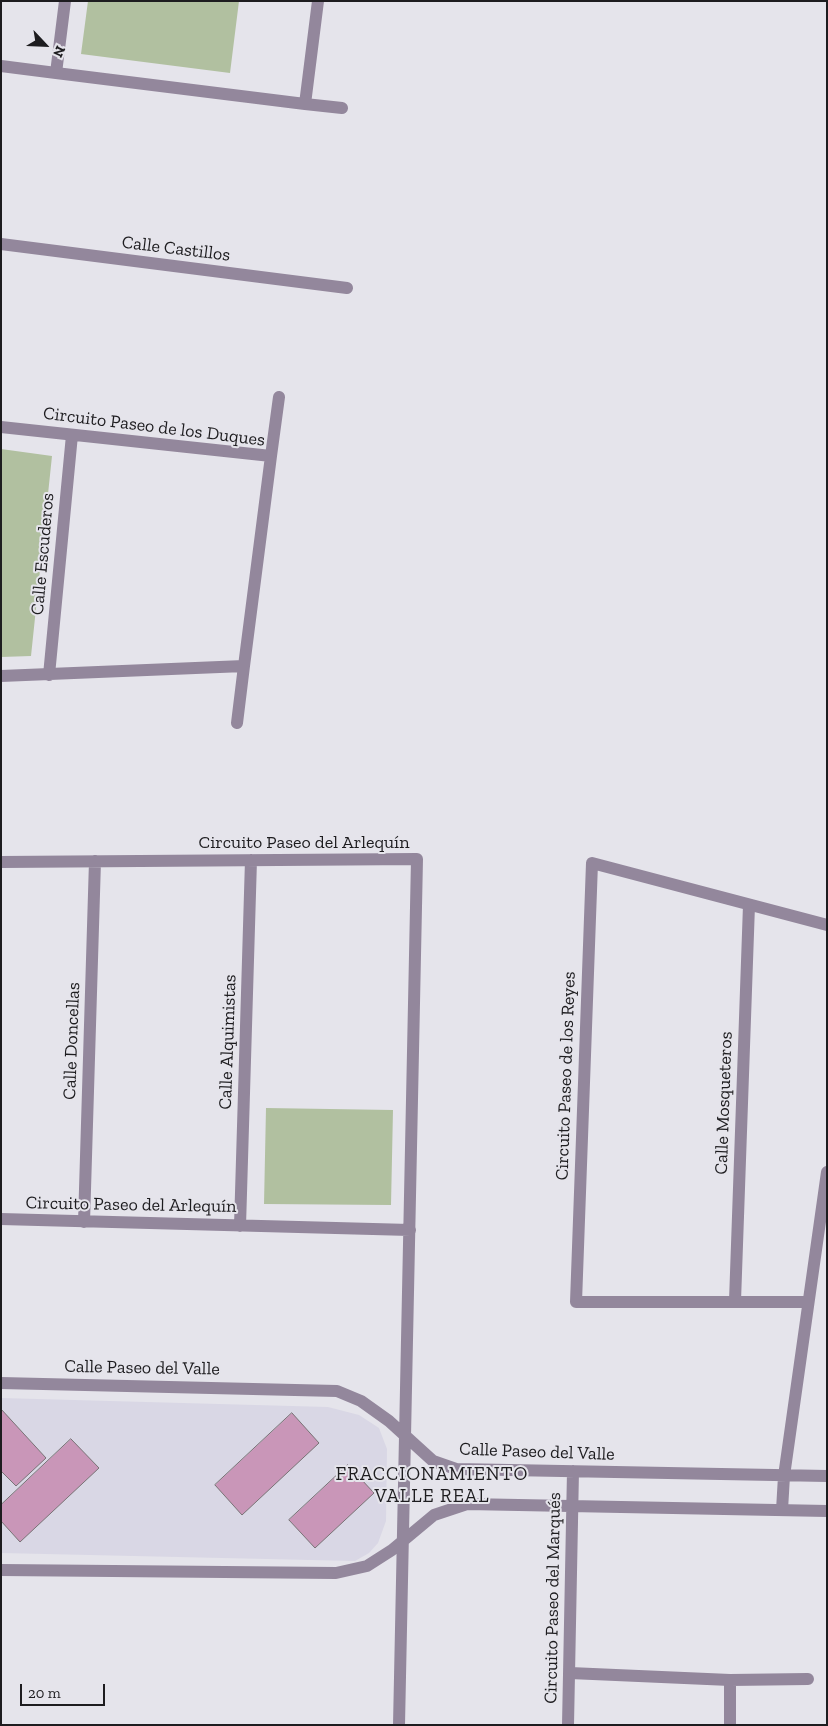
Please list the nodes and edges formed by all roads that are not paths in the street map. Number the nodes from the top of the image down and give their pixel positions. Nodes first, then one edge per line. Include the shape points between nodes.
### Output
1 (65, 1) edge
2 (318, 1) edge
3 (1, 66) edge
4 (56, 73) junction
5 (305, 104) junction
6 (342, 108) dead end
7 (1, 244) edge
8 (347, 288) dead end
9 (279, 397) dead end
10 (1, 426) edge
11 (72, 435) junction
12 (272, 456) junction
13 (244, 666) junction
14 (50, 675) junction
15 (1, 676) edge
16 (237, 723) dead end
17 (251, 860) junction
18 (95, 861) junction
19 (1, 862) edge
20 (749, 905) junction
21 (827, 925) edge
22 (827, 1172) edge
23 (1, 1219) edge
24 (84, 1222) junction
25 (240, 1226) junction
26 (410, 1230) junction
27 (735, 1302) junction
28 (808, 1302) junction
29 (1, 1383) edge
30 (406, 1437) junction
31 (573, 1471) junction
32 (784, 1476) junction
33 (827, 1476) edge
34 (572, 1506) junction
35 (782, 1510) junction
36 (827, 1511) edge
37 (404, 1540) junction
38 (1, 1570) edge
39 (570, 1673) junction
40 (808, 1679) dead end
41 (730, 1680) junction
42 (399, 1725) edge
43 (568, 1725) edge
44 (730, 1725) edge

1 - 4 street
2 - 5 street
3 - 4 street
4 - 5 street
5 - 6 street
7 - 8 street, Calle Castillos
9 - 12 street
10 - 11 street, Circuito Paseo de los Duques
11 - 12 street, Circuito Paseo de los Duques
11 - 14 street, Calle Escuderos
12 - 13 street, Circuito Paseo de los Duques
13 - 14 street
13 - 16 street, Circuito Paseo de los Duques
14 - 15 street
17 - 18 street, Circuito Paseo del Arlequín
17 - 25 street, Calle Alquimistas
17 - 26 street, Circuito Paseo del Arlequín via 417,859
18 - 19 street, Circuito Paseo del Arlequín
18 - 24 street, Calle Doncellas
20 - 21 street, Circuito Paseo de los Reyes
20 - 27 street, Calle Mosqueteros
20 - 27 street, Circuito Paseo de los Reyes via 592,863 576,1302
22 - 28 street
23 - 24 street, Circuito Paseo del Arlequín
24 - 25 street, Circuito Paseo del Arlequín
25 - 26 street, Circuito Paseo del Arlequín
26 - 30 street, Circuito Paseo del Arlequín
27 - 28 street, Circuito Paseo de los Reyes
28 - 32 street
29 - 30 street, Calle Paseo del Valle via 337,1391 360,1401
30 - 31 street, Calle Paseo del Valle via 433,1461 456,1469
30 - 37 street, Circuito Paseo del Arlequín
31 - 32 street, Calle Paseo del Valle
31 - 34 street, Circuito Paseo del Marqués
32 - 33 street, Calle Paseo del Valle
32 - 35 street
34 - 35 street
34 - 37 street via 467,1504 434,1515
34 - 39 street, Circuito Paseo del Marqués
35 - 36 street
37 - 38 street via 367,1566 336,1573
37 - 42 street, Circuito Paseo del Arlequín
39 - 41 street
39 - 43 street, Circuito Paseo del Marqués
40 - 41 street
41 - 44 street

